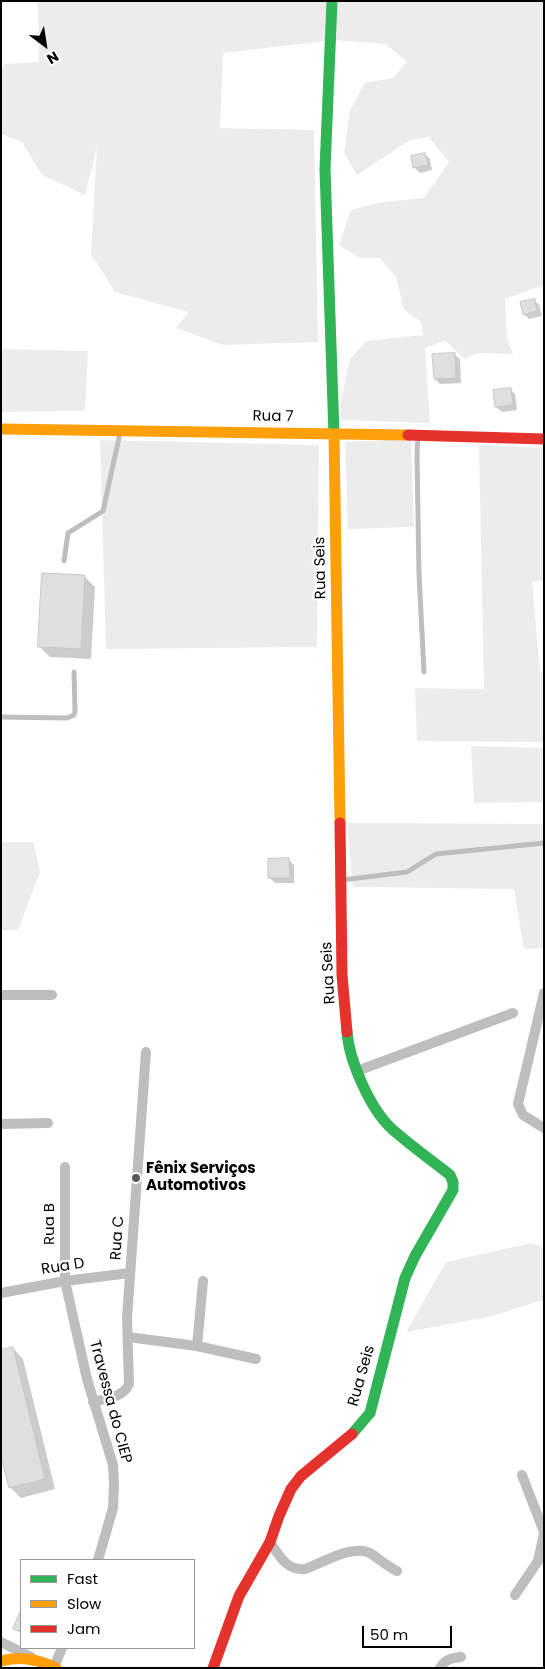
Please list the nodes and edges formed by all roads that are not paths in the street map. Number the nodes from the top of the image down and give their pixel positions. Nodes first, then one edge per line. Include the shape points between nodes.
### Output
1 (332, 1) edge
2 (1, 429) edge
3 (120, 430) junction
4 (334, 433) junction
5 (418, 435) junction
6 (544, 439) edge
7 (64, 562) dead end
8 (74, 672) dead end
9 (424, 672) dead end
10 (1, 717) edge
11 (544, 843) edge
12 (341, 880) junction
13 (544, 993) edge
14 (1, 995) edge
15 (52, 995) dead end
16 (513, 1013) dead end
17 (146, 1052) dead end
18 (357, 1071) junction
19 (48, 1123) dead end
20 (1, 1124) edge
21 (544, 1128) edge
22 (65, 1167) dead end
23 (130, 1273) junction
24 (65, 1281) junction
25 (203, 1281) dead end
26 (1, 1293) edge
27 (128, 1338) junction
28 (197, 1346) junction
29 (256, 1359) dead end
30 (93, 1402) junction
31 (522, 1475) dead end
32 (544, 1533) edge
33 (270, 1542) junction
34 (98, 1559) edge
35 (396, 1571) dead end
36 (515, 1595) dead end
37 (1, 1642) edge
38 (62, 1649) edge
39 (461, 1657) dead end
40 (34, 1658) junction
41 (1, 1661) edge
42 (55, 1667) edge
43 (213, 1668) edge
44 (440, 1668) edge

1 - 4 street, Rua Seis via 325,169
2 - 3 street, Rua 7
3 - 4 street, Rua 7
3 - 7 lane via 103,511 68,533
4 - 5 street, Rua 7
4 - 12 street, Rua Seis
5 - 6 street, Rua 7
5 - 9 lane
8 - 10 lane via 74,715 67,718
11 - 12 lane via 436,854 407,872
12 - 18 street, Rua Seis via 342,975 347,1037
13 - 21 street via 518,1104 523,1115
14 - 15 street
16 - 18 street
17 - 23 street, Rua C
18 - 33 street, Rua Seis via 378,1113 391,1128 450,1175 453,1190 405,1278 370,1413 353,1433 301,1476 291,1489
19 - 20 street
22 - 24 street, Rua B
23 - 24 street, Rua D
23 - 27 street, Rua C
24 - 26 street, Rua D
24 - 30 street, Travessa do CIEP
25 - 28 street
27 - 28 street
27 - 30 street, Rua C via 129,1384 126,1390
28 - 29 street
30 - 34 street, Travessa do CIEP via 113,1465 114,1484 113,1508
31 - 32 street
32 - 36 street via 538,1561
33 - 35 street via 287,1566 299,1570 360,1550
33 - 43 street, Rua Seis via 239,1596
37 - 40 street
38 - 42 street
39 - 44 street via 450,1658
40 - 41 street
40 - 42 street

